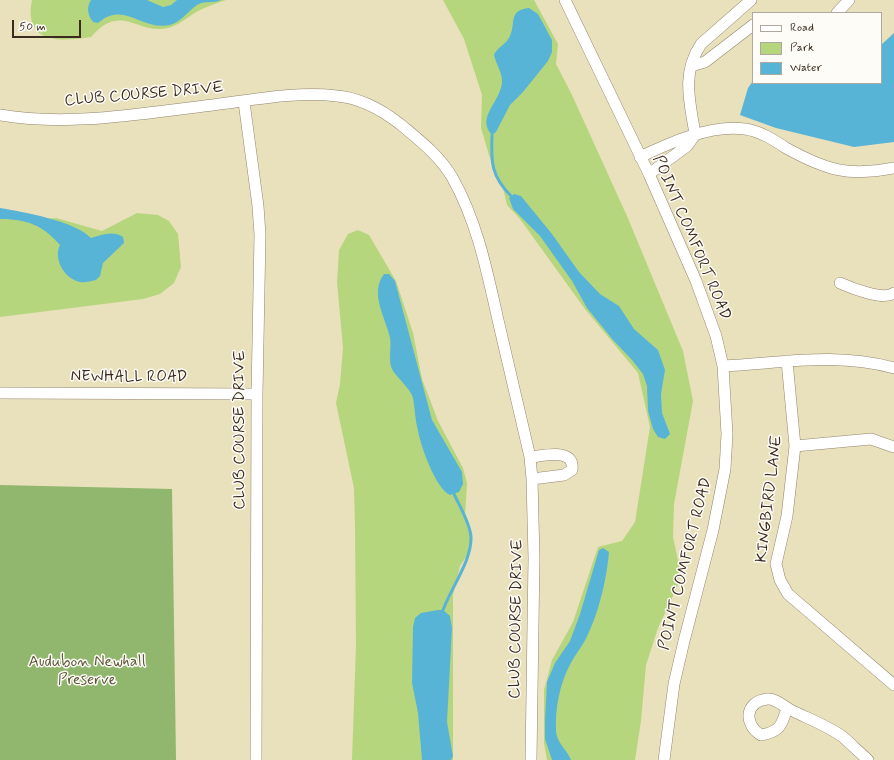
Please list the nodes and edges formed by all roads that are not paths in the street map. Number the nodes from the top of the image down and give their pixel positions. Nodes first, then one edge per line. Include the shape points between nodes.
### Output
1 (565, 0) edge
2 (751, 0) edge
3 (849, 0) edge
4 (838, 12) edge
5 (752, 26) edge
6 (691, 66) junction
7 (244, 102) junction
8 (0, 115) edge
9 (695, 134) junction
10 (640, 157) junction
11 (894, 168) edge
12 (649, 174) junction
13 (840, 283) dead end
14 (894, 293) edge
15 (788, 361) junction
16 (724, 366) junction
17 (894, 368) edge
18 (0, 393) edge
19 (257, 394) junction
20 (795, 446) junction
21 (894, 447) edge
22 (530, 457) junction
23 (532, 479) junction
24 (894, 686) edge
25 (787, 708) dead end
26 (256, 760) edge
27 (531, 760) edge
28 (664, 760) edge
29 (868, 760) edge

1 - 10 street, POINT COMFORT ROAD via 599,66
2 - 6 street via 701,44
3 - 4 street
5 - 6 street via 706,62
6 - 9 street via 687,86
7 - 8 street, CLUB COURSE DRIVE via 96,119
7 - 19 street, CLUB COURSE DRIVE via 260,234
7 - 22 street, CLUB COURSE DRIVE via 297,95 338,96 365,103 389,116 439,158 451,176 468,212 484,255
9 - 10 street
9 - 11 street via 744,129 767,137 827,168 867,173
9 - 12 street via 687,146
10 - 12 street, POINT COMFORT ROAD
12 - 16 street, POINT COMFORT ROAD via 696,281
13 - 14 street via 855,290 881,295 891,296
15 - 16 street
15 - 17 street via 845,358
15 - 20 street, KINGBIRD LANE
16 - 28 street, POINT COMFORT ROAD via 727,427 725,469 713,530 674,684
18 - 19 street, NEWHALL ROAD
19 - 26 street, CLUB COURSE DRIVE
20 - 21 street via 871,439
20 - 24 street, KINGBIRD LANE via 787,516 776,564 780,580 788,594
22 - 23 street, CLUB COURSE DRIVE
22 - 23 street via 565,454 573,463 572,470 564,475
23 - 27 street, CLUB COURSE DRIVE via 534,558
25 - 29 street via 842,736

